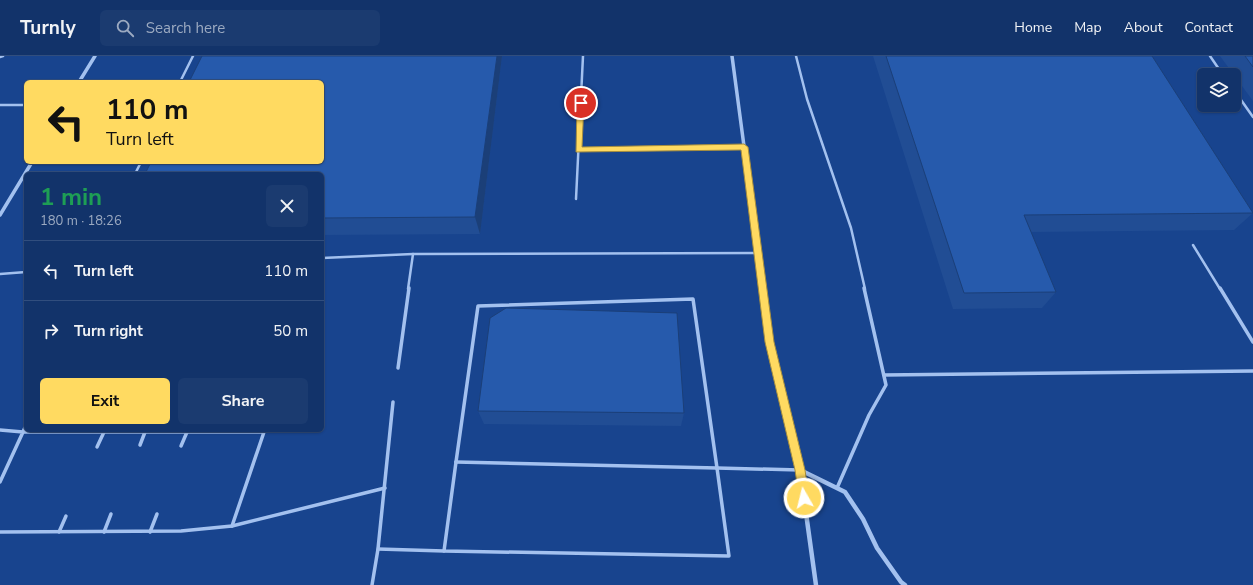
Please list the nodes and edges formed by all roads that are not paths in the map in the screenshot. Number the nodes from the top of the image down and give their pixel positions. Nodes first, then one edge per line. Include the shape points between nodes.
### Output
1 (3, 56) edge
2 (95, 56) edge
3 (192, 56) edge
4 (583, 56) edge
5 (732, 56) edge
6 (796, 56) edge
7 (1210, 56) edge
8 (0, 57) edge
9 (1218, 68) edge
10 (80, 80) edge
11 (181, 80) edge
12 (1241, 100) edge
13 (0, 104) edge
14 (24, 104) edge
15 (1253, 117) edge
16 (744, 147) junction
17 (578, 150) junction
18 (24, 175) edge
19 (576, 199) dead end
20 (0, 215) edge
21 (1193, 244) dead end
22 (758, 253) junction
23 (413, 254) junction
24 (324, 258) edge
25 (24, 272) edge
26 (0, 274) edge
27 (1253, 342) edge
28 (398, 368) dead end
29 (1253, 371) edge
30 (884, 375) junction
31 (393, 402) dead end
32 (0, 430) edge
33 (23, 432) junction
34 (104, 432) junction
35 (145, 432) junction
36 (187, 432) joint
37 (264, 432) edge
38 (140, 445) dead end
39 (181, 446) dead end
40 (97, 447) dead end
41 (456, 462) junction
42 (717, 468) junction
43 (800, 470) junction
44 (0, 482) edge
45 (385, 488) junction
46 (837, 488) junction
47 (111, 514) dead end
48 (157, 514) dead end
49 (66, 516) dead end
50 (232, 526) junction
51 (0, 532) edge
52 (59, 532) junction
53 (104, 532) junction
54 (150, 532) junction
55 (378, 549) junction
56 (444, 551) junction
57 (372, 585) edge
58 (816, 585) edge
59 (905, 585) edge

1 - 8 lane
2 - 10 street
3 - 11 lane
4 - 17 lane
5 - 16 street
6 - 30 lane via 807,99 851,228
7 - 9 lane
12 - 15 lane
13 - 14 lane
16 - 17 lane
16 - 22 street
17 - 19 lane
18 - 20 street
21 - 27 lane
22 - 23 lane
22 - 43 street via 770,342
23 - 24 lane
23 - 28 lane
25 - 26 lane
29 - 30 lane
30 - 46 lane via 886,385 869,415
31 - 45 lane
32 - 33 lane
33 - 34 lane
33 - 44 lane
34 - 35 lane
34 - 40 lane
35 - 36 lane
35 - 38 lane
36 - 39 lane
37 - 50 lane
41 - 42 lane
41 - 42 lane via 478,306 693,299
41 - 56 lane
42 - 43 lane
42 - 56 lane via 729,556
43 - 46 street
43 - 58 street
45 - 50 lane
45 - 55 lane
46 - 59 street via 845,492 863,519 877,548
47 - 53 lane
48 - 54 lane
49 - 52 lane
50 - 54 lane
51 - 52 lane
52 - 53 lane
53 - 54 lane
55 - 56 lane
55 - 57 lane

